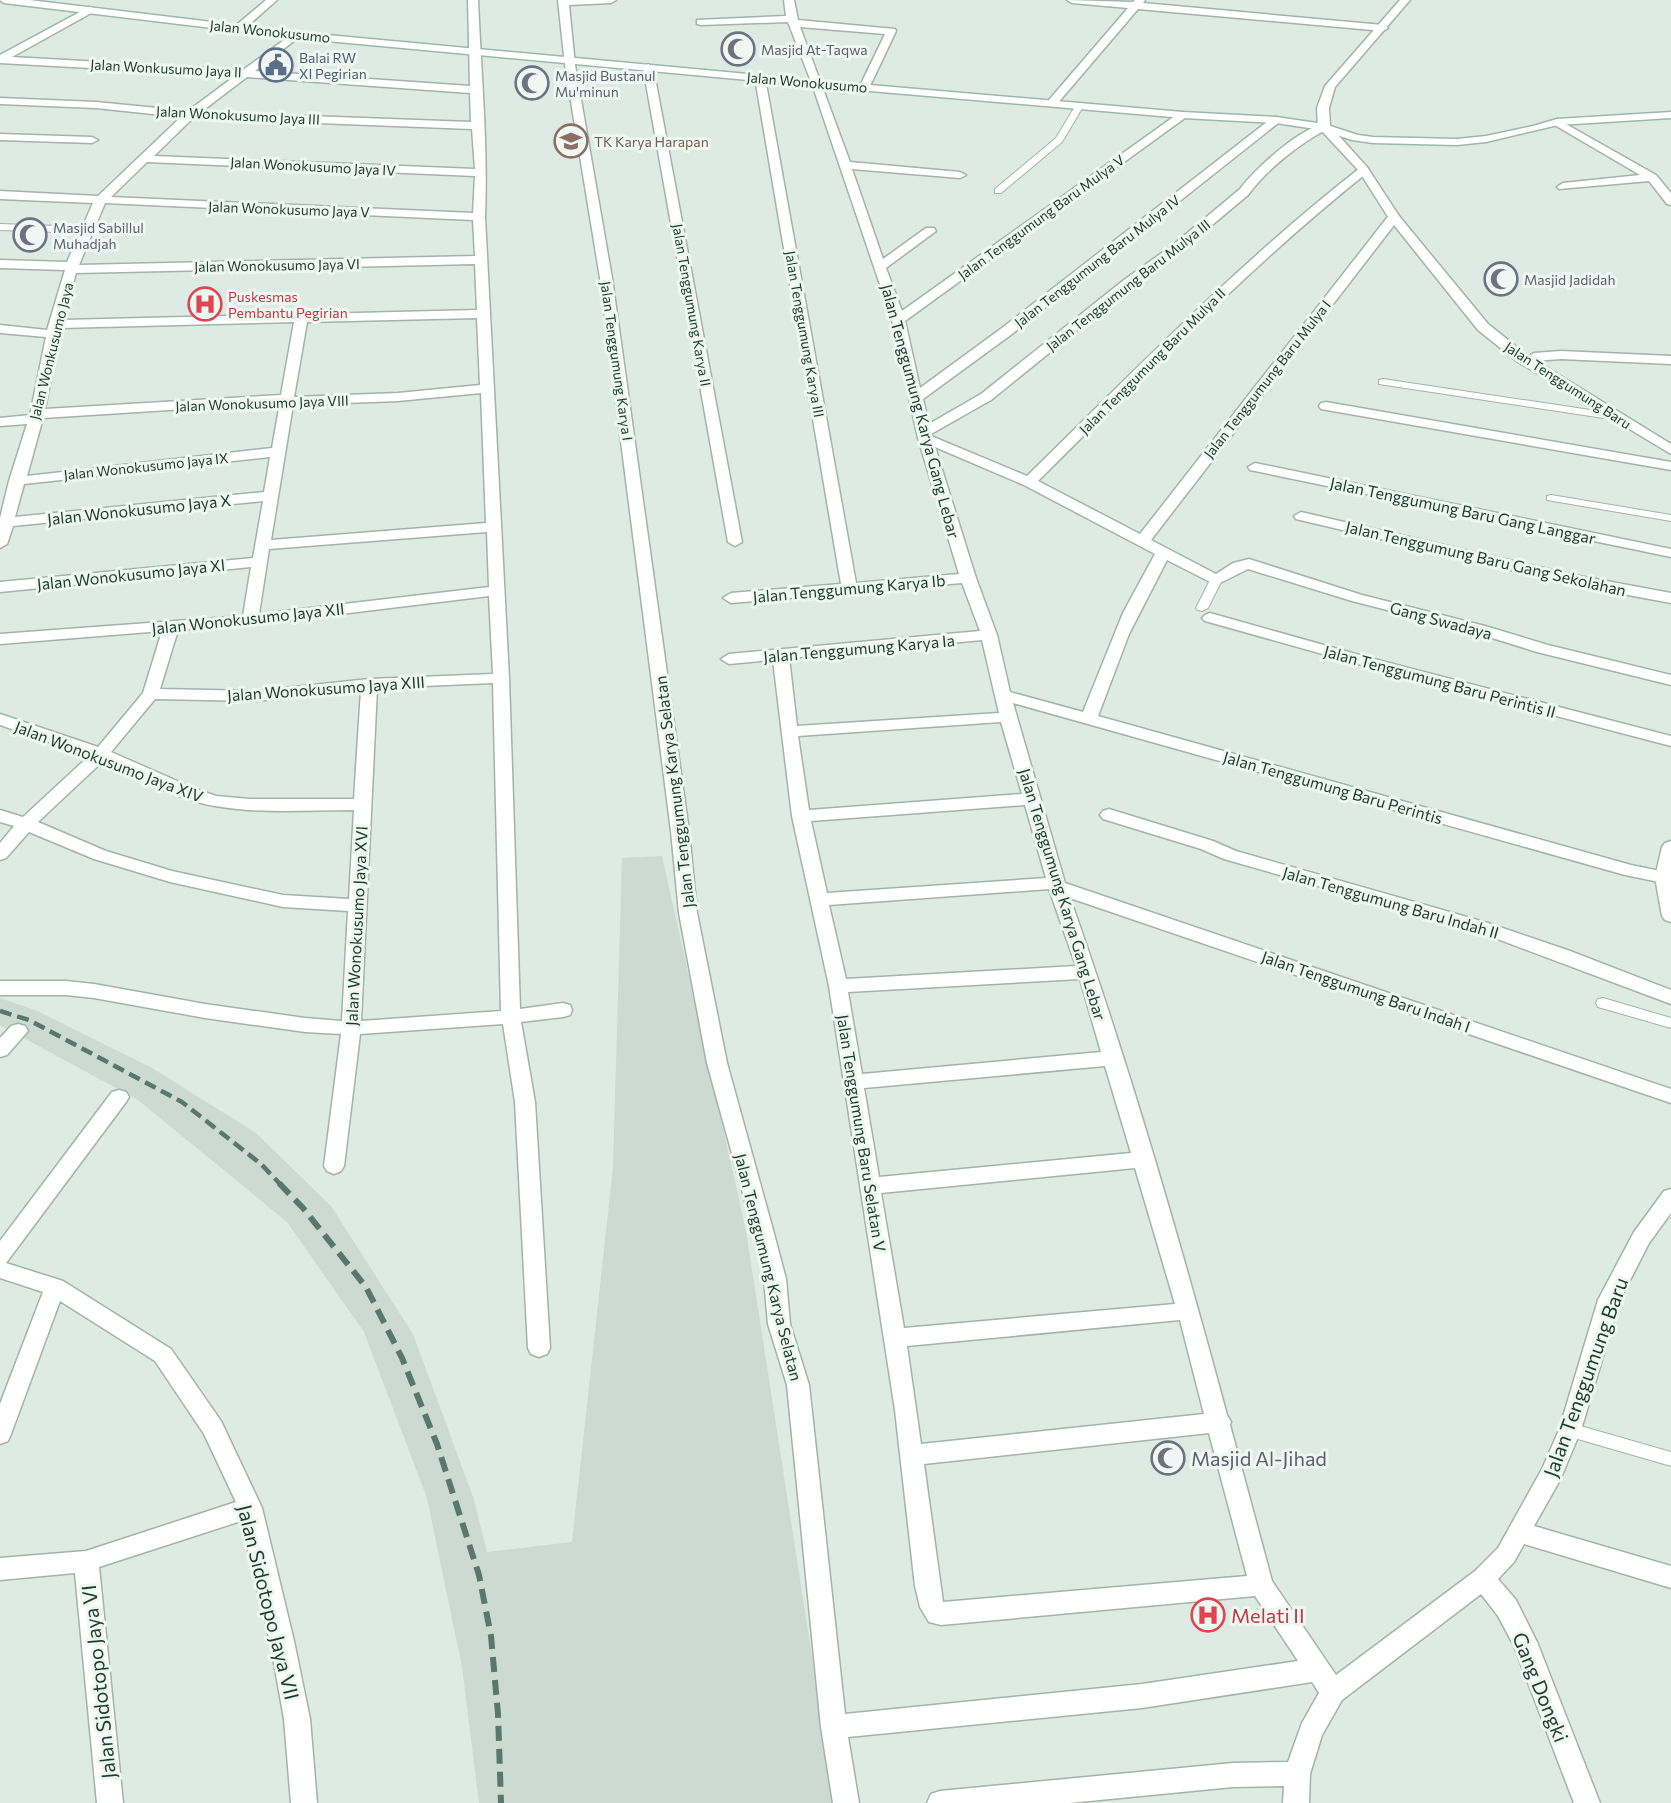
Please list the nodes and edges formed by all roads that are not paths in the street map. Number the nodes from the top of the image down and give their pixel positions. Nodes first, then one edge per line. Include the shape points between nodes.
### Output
1 (4, 0) edge
2 (272, 0) edge
3 (473, 0) edge
4 (611, 0) edge
5 (789, 0) edge
6 (1072, 0) edge
7 (1405, 0) edge
8 (563, 1) edge
9 (1138, 2) edge
10 (84, 6) edge
11 (793, 21) junction
12 (701, 22) dead end
13 (1383, 28) junction
14 (238, 29) junction
15 (295, 35) junction
16 (475, 50) junction
17 (0, 60) edge
18 (569, 60) junction
19 (648, 67) junction
20 (243, 73) junction
21 (760, 78) junction
22 (815, 84) junction
23 (864, 88) junction
24 (475, 90) junction
25 (0, 101) edge
26 (1053, 102) junction
27 (1080, 105) junction
28 (190, 115) junction
29 (1183, 115) junction
30 (1671, 115) edge
31 (1276, 120) junction
32 (1557, 122) junction
33 (477, 126) junction
34 (1324, 127) junction
35 (0, 137) edge
36 (92, 140) dead end
37 (146, 159) junction
38 (845, 165) junction
39 (1364, 170) junction
40 (481, 173) junction
41 (960, 175) dead end
42 (1652, 177) junction
43 (1563, 187) dead end
44 (999, 191) dead end
45 (0, 195) edge
46 (1384, 199) junction
47 (100, 201) junction
48 (1671, 201) edge
49 (479, 217) junction
50 (1394, 218) junction
51 (0, 227) edge
52 (87, 230) junction
53 (930, 231) dead end
54 (482, 260) junction
55 (0, 264) edge
56 (880, 267) junction
57 (72, 268) junction
58 (484, 314) junction
59 (301, 318) junction
60 (898, 320) junction
61 (0, 329) edge
62 (54, 329) junction
63 (1534, 357) junction
64 (1671, 360) edge
65 (1383, 382) dead end
66 (487, 389) junction
67 (915, 398) junction
68 (286, 399) junction
69 (1326, 406) dead end
70 (35, 417) junction
71 (1617, 417) junction
72 (0, 422) edge
73 (925, 435) junction
74 (1671, 443) edge
75 (1671, 450) edge
76 (277, 452) junction
77 (1671, 466) edge
78 (1256, 467) dead end
79 (1029, 482) junction
80 (16, 486) junction
81 (0, 491) edge
82 (270, 496) junction
83 (1551, 498) dead end
84 (1301, 516) dead end
85 (1671, 518) edge
86 (7, 522) junction
87 (492, 526) junction
88 (735, 542) dead end
89 (1142, 542) junction
90 (0, 544) edge
91 (264, 545) junction
92 (1164, 552) junction
93 (1671, 553) edge
94 (261, 562) junction
95 (968, 578) junction
96 (1216, 580) junction
97 (0, 586) edge
98 (849, 589) junction
99 (496, 591) junction
100 (731, 598) dead end
101 (1671, 598) edge
102 (1206, 613) joint
103 (250, 620) junction
104 (171, 626) junction
105 (989, 635) junction
106 (0, 639) edge
107 (782, 656) junction
108 (729, 659) dead end
109 (658, 664) joint
110 (501, 678) junction
111 (1671, 680) edge
112 (369, 684) junction
113 (151, 694) junction
114 (1003, 695) junction
115 (1008, 717) junction
116 (0, 719) edge
117 (1088, 720) junction
118 (789, 732) junction
119 (1671, 741) edge
120 (101, 754) junction
121 (1033, 799) junction
122 (363, 805) junction
123 (1109, 815) dead end
124 (0, 816) edge
125 (801, 816) junction
126 (26, 824) junction
127 (1670, 853) edge
128 (0, 854) edge
129 (1664, 877) junction
130 (1058, 885) junction
131 (819, 900) junction
132 (358, 906) junction
133 (1671, 915) edge
134 (1087, 972) junction
135 (838, 986) junction
136 (0, 988) edge
137 (1671, 997) edge
138 (1603, 1003) dead end
139 (563, 1010) dead end
140 (511, 1017) junction
141 (1671, 1023) edge
142 (351, 1028) junction
143 (18, 1031) dead end
144 (0, 1050) edge
145 (1112, 1058) junction
146 (853, 1082) junction
147 (1671, 1096) edge
148 (119, 1097) dead end
149 (1142, 1160) junction
150 (334, 1166) dead end
151 (870, 1186) junction
152 (1671, 1197) edge
153 (0, 1257) edge
154 (0, 1270) edge
155 (55, 1287) junction
156 (1188, 1311) junction
157 (895, 1338) junction
158 (539, 1348) dead end
159 (1220, 1422) junction
160 (1570, 1430) junction
161 (0, 1434) edge
162 (913, 1455) junction
163 (1671, 1459) edge
164 (250, 1508) junction
165 (1518, 1532) junction
166 (86, 1561) junction
167 (0, 1569) edge
168 (1671, 1577) edge
169 (1483, 1579) junction
170 (1262, 1585) junction
171 (1317, 1670) junction
172 (1333, 1692) junction
173 (834, 1727) junction
174 (1297, 1774) junction
175 (110, 1803) edge
176 (304, 1803) edge
177 (846, 1803) edge
178 (940, 1803) edge
179 (1296, 1803) edge
180 (1587, 1803) edge

1 - 10 street, Jalan Wonokusumo
2 - 14 street
3 - 16 street
4 - 8 street
5 - 11 street, Jalan Tenggumung Karya Gang Lebar
6 - 9 street
7 - 13 street
8 - 18 street, Jalan Tenggumung Karya I
9 - 13 street
9 - 26 street
10 - 14 street, Jalan Wonokusumo
10 - 17 street
11 - 12 street
11 - 22 street, Jalan Tenggumung Karya Gang Lebar
11 - 23 street via 891,31
13 - 34 street via 1330,86 1323,108
14 - 15 street, Jalan Wonokusumo
15 - 16 street, Jalan Wonokusumo
15 - 20 street, Jalan Wonkusumo Jaya
16 - 18 street, Jalan Wonokusumo
16 - 24 street
17 - 20 street, Jalan Wonkusumo Jaya II
18 - 19 street, Jalan Wonokusumo
18 - 109 street, Jalan Tenggumung Karya I via 606,278
19 - 21 street, Jalan Wonokusumo
19 - 88 street, Jalan Tenggumung Karya II
20 - 24 street, Jalan Wonkusumo Jaya II
20 - 28 street, Jalan Wonkusumo Jaya
21 - 22 street, Jalan Wonokusumo
21 - 98 street, Jalan Tenggumung Karya III
22 - 23 street, Jalan Wonokusumo
22 - 38 street, Jalan Tenggumung Karya Gang Lebar
23 - 26 street, Jalan Wonokusumo
24 - 33 street
25 - 28 street, Jalan Wonokusumo Jaya III via 96,105
26 - 27 street, Jalan Wonokusumo
27 - 29 street, Jalan Wonokusumo
27 - 44 lane via 1059,140
28 - 33 street, Jalan Wonokusumo Jaya III
28 - 37 street, Jalan Wonkusumo Jaya
29 - 31 street, Jalan Wonokusumo
29 - 60 street, Jalan Tenggumung Baru Mulya V
30 - 32 street, Jalan Wonokusumo
31 - 34 street, Jalan Wonokusumo
31 - 67 street, Jalan Tenggumung Baru Mulya IV via 1007,331
32 - 34 street, Jalan Wonokusumo via 1486,139 1446,142 1373,140
32 - 42 street
33 - 40 street
34 - 39 street, Jalan Tenggumung Baru
34 - 73 street, Jalan Tenggumung Baru Mulya III via 1304,136 1177,248 986,397
35 - 36 street
37 - 40 street, Jalan Wonokusumo Jaya IV
37 - 47 street, Jalan Wonkusumo Jaya
38 - 41 street
38 - 56 street, Jalan Tenggumung Karya Gang Lebar
39 - 46 street, Jalan Tenggumung Baru
39 - 79 street, Jalan Tenggumung Baru Mulya II via 1302,219 1215,299
40 - 49 street
42 - 43 street
42 - 48 street
45 - 47 street, Jalan Wonokusumo Jaya V
46 - 50 street, Jalan Tenggumung Baru
46 - 63 street, Jalan Tenggumung Baru via 1403,215 1489,321
47 - 49 street, Jalan Wonokusumo Jaya V
47 - 52 street, Jalan Wonkusumo Jaya
49 - 54 street
50 - 71 street, Jalan Tenggumung Baru via 1483,327 1523,359
50 - 89 street, Jalan Tenggumung Baru Mulya I
51 - 52 lane
52 - 57 street, Jalan Wonkusumo Jaya
53 - 56 street
54 - 57 street, Jalan Wonokusumo Jaya VI
54 - 58 street
55 - 57 street, Jalan Wonokusumo Jaya VI
56 - 60 street, Jalan Tenggumung Karya Gang Lebar
57 - 62 street, Jalan Wonkusumo Jaya
58 - 59 street
58 - 66 street
59 - 62 street
59 - 68 street
60 - 67 street, Jalan Tenggumung Karya Gang Lebar
61 - 62 street
62 - 70 street, Jalan Wonkusumo Jaya
63 - 64 street
63 - 74 street, Jalan Tenggumung Baru
65 - 71 lane
66 - 68 street, Jalan Wonokusumo Jaya VIII via 398,398
66 - 87 street
67 - 73 street, Jalan Tenggumung Karya Gang Lebar
68 - 70 street, Jalan Wonokusumo Jaya VIII
68 - 76 street
69 - 77 street
70 - 72 street, Jalan Wonokusumo Jaya VIII
70 - 80 street, Jalan Wonkusumo Jaya
71 - 75 street, Jalan Tenggumung Baru
73 - 79 street
73 - 95 street, Jalan Tenggumung Karya Gang Lebar
76 - 80 street, Jalan Wonokusumo Jaya IX
76 - 82 street
78 - 93 street, Jalan Tenggumung Baru Gang Langgar
79 - 89 street
80 - 81 street, Jalan Wonokusumo Jaya IX
80 - 86 street, Jalan Wonkusumo Jaya
82 - 86 street, Jalan Wonokusumo Jaya X
82 - 91 street
83 - 85 lane
84 - 101 street, Jalan Tenggumung Baru Gang Sekolahan via 1575,580
86 - 90 street, Jalan Wonkusumo Jaya
87 - 91 street
87 - 99 street
89 - 92 street
91 - 94 street
92 - 96 street
92 - 117 street via 1142,585
94 - 97 street, Jalan Wonokusumo Jaya XI
94 - 103 street
95 - 98 street, Jalan Tenggumung Karya Ib
95 - 105 street, Jalan Tenggumung Karya Gang Lebar
96 - 102 lane
96 - 111 street, Gang Swadaya via 1236,566 1249,564 1357,598
98 - 100 street, Jalan Tenggumung Karya Ib
99 - 103 street, Jalan Wonokusumo Jaya XII
99 - 110 street
102 - 119 street, Jalan Tenggumung Baru Perintis II via 1364,661
103 - 104 street, Jalan Wonokusumo Jaya XII
104 - 106 street, Jalan Wonokusumo Jaya XII
104 - 113 street
105 - 107 street, Jalan Tenggumung Karya Ia
105 - 114 street, Jalan Tenggumung Karya Gang Lebar
107 - 108 street, Jalan Tenggumung Karya Ia
107 - 118 street, Jalan Tenggumung Baru Selatan V
109 - 173 street, Jalan Tenggumung Karya Selatan via 688,913 717,1063 763,1230 775,1279 779,1324 798,1385
110 - 112 street, Jalan Wonokusumo Jaya XIII
110 - 140 street
112 - 113 street, Jalan Wonokusumo Jaya XIII via 256,696
112 - 122 street, Jalan Wonokusumo Jaya XVI
113 - 120 street
114 - 115 street, Jalan Tenggumung Karya Gang Lebar
114 - 117 street, Jalan Tenggumung Baru Perintis
115 - 118 street
115 - 121 street, Jalan Tenggumung Karya Gang Lebar
116 - 120 street, Jalan Wonokusumo Jaya XIV
117 - 129 street, Jalan Tenggumung Baru Perintis
118 - 125 street, Jalan Tenggumung Baru Selatan V
120 - 122 street, Jalan Wonokusumo Jaya XIV via 215,801
120 - 126 street
121 - 125 street
121 - 130 street, Jalan Tenggumung Karya Gang Lebar
122 - 132 street, Jalan Wonokusumo Jaya XVI
123 - 137 street, Jalan Tenggumung Baru Indah II via 1230,855 1482,927
124 - 126 street
125 - 131 street, Jalan Tenggumung Baru Selatan V
126 - 128 street
126 - 132 street via 100,855 170,876 283,901
127 - 129 street
129 - 133 street
130 - 131 street
130 - 134 street, Jalan Tenggumung Karya Gang Lebar
130 - 147 street, Jalan Tenggumung Baru Indah I
131 - 135 street, Jalan Tenggumung Baru Selatan V
132 - 142 street, Jalan Wonokusumo Jaya XVI
134 - 135 street
134 - 145 street, Jalan Tenggumung Karya Gang Lebar
135 - 146 street, Jalan Tenggumung Baru Selatan V
136 - 142 street via 94,991 205,1011
138 - 141 lane
139 - 140 street
140 - 142 street
140 - 158 street via 525,1102
142 - 150 street, Jalan Wonokusumo Jaya XVI
143 - 144 street
145 - 146 street
145 - 149 street, Jalan Tenggumung Karya Gang Lebar
146 - 151 street, Jalan Tenggumung Baru Selatan V
148 - 153 street
149 - 151 street
149 - 156 street, Jalan Tenggumung Karya Gang Lebar
151 - 157 street, Jalan Tenggumung Baru Selatan V
152 - 160 street, Jalan Tenggumung Baru via 1641,1238 1609,1300
154 - 155 street, Jalan Sidotopo Jaya VII
155 - 161 street
155 - 164 street, Jalan Sidotopo Jaya VII via 163,1355 213,1428
156 - 157 street
156 - 159 street, Jalan Tenggumung Karya Gang Lebar
157 - 162 street, Jalan Tenggumung Baru Selatan V
159 - 162 street
159 - 170 street, Jalan Tenggumung Karya Gang Lebar
160 - 163 lane
160 - 165 street, Jalan Tenggumung Baru via 1552,1473
162 - 170 street, Jalan Tenggumung Baru Selatan V via 927,1586 934,1611 941,1614
164 - 166 street
164 - 176 street, Jalan Sidotopo Jaya VII via 297,1719
165 - 168 street
165 - 169 street, Jalan Tenggumung Baru via 1506,1555
166 - 167 street
166 - 175 street, Jalan Sidotopo Jaya VI
169 - 172 street, Jalan Tenggumung Baru
169 - 180 street, Gang Dongki via 1507,1608 1525,1642
170 - 171 street, Jalan Tenggumung Karya Gang Lebar
171 - 172 street, Jalan Tenggumung Karya Gang Lebar
171 - 173 street via 1142,1696
172 - 174 street via 1311,1731
173 - 177 street, Jalan Tenggumung Karya Selatan
174 - 178 street via 1233,1775
174 - 179 street

